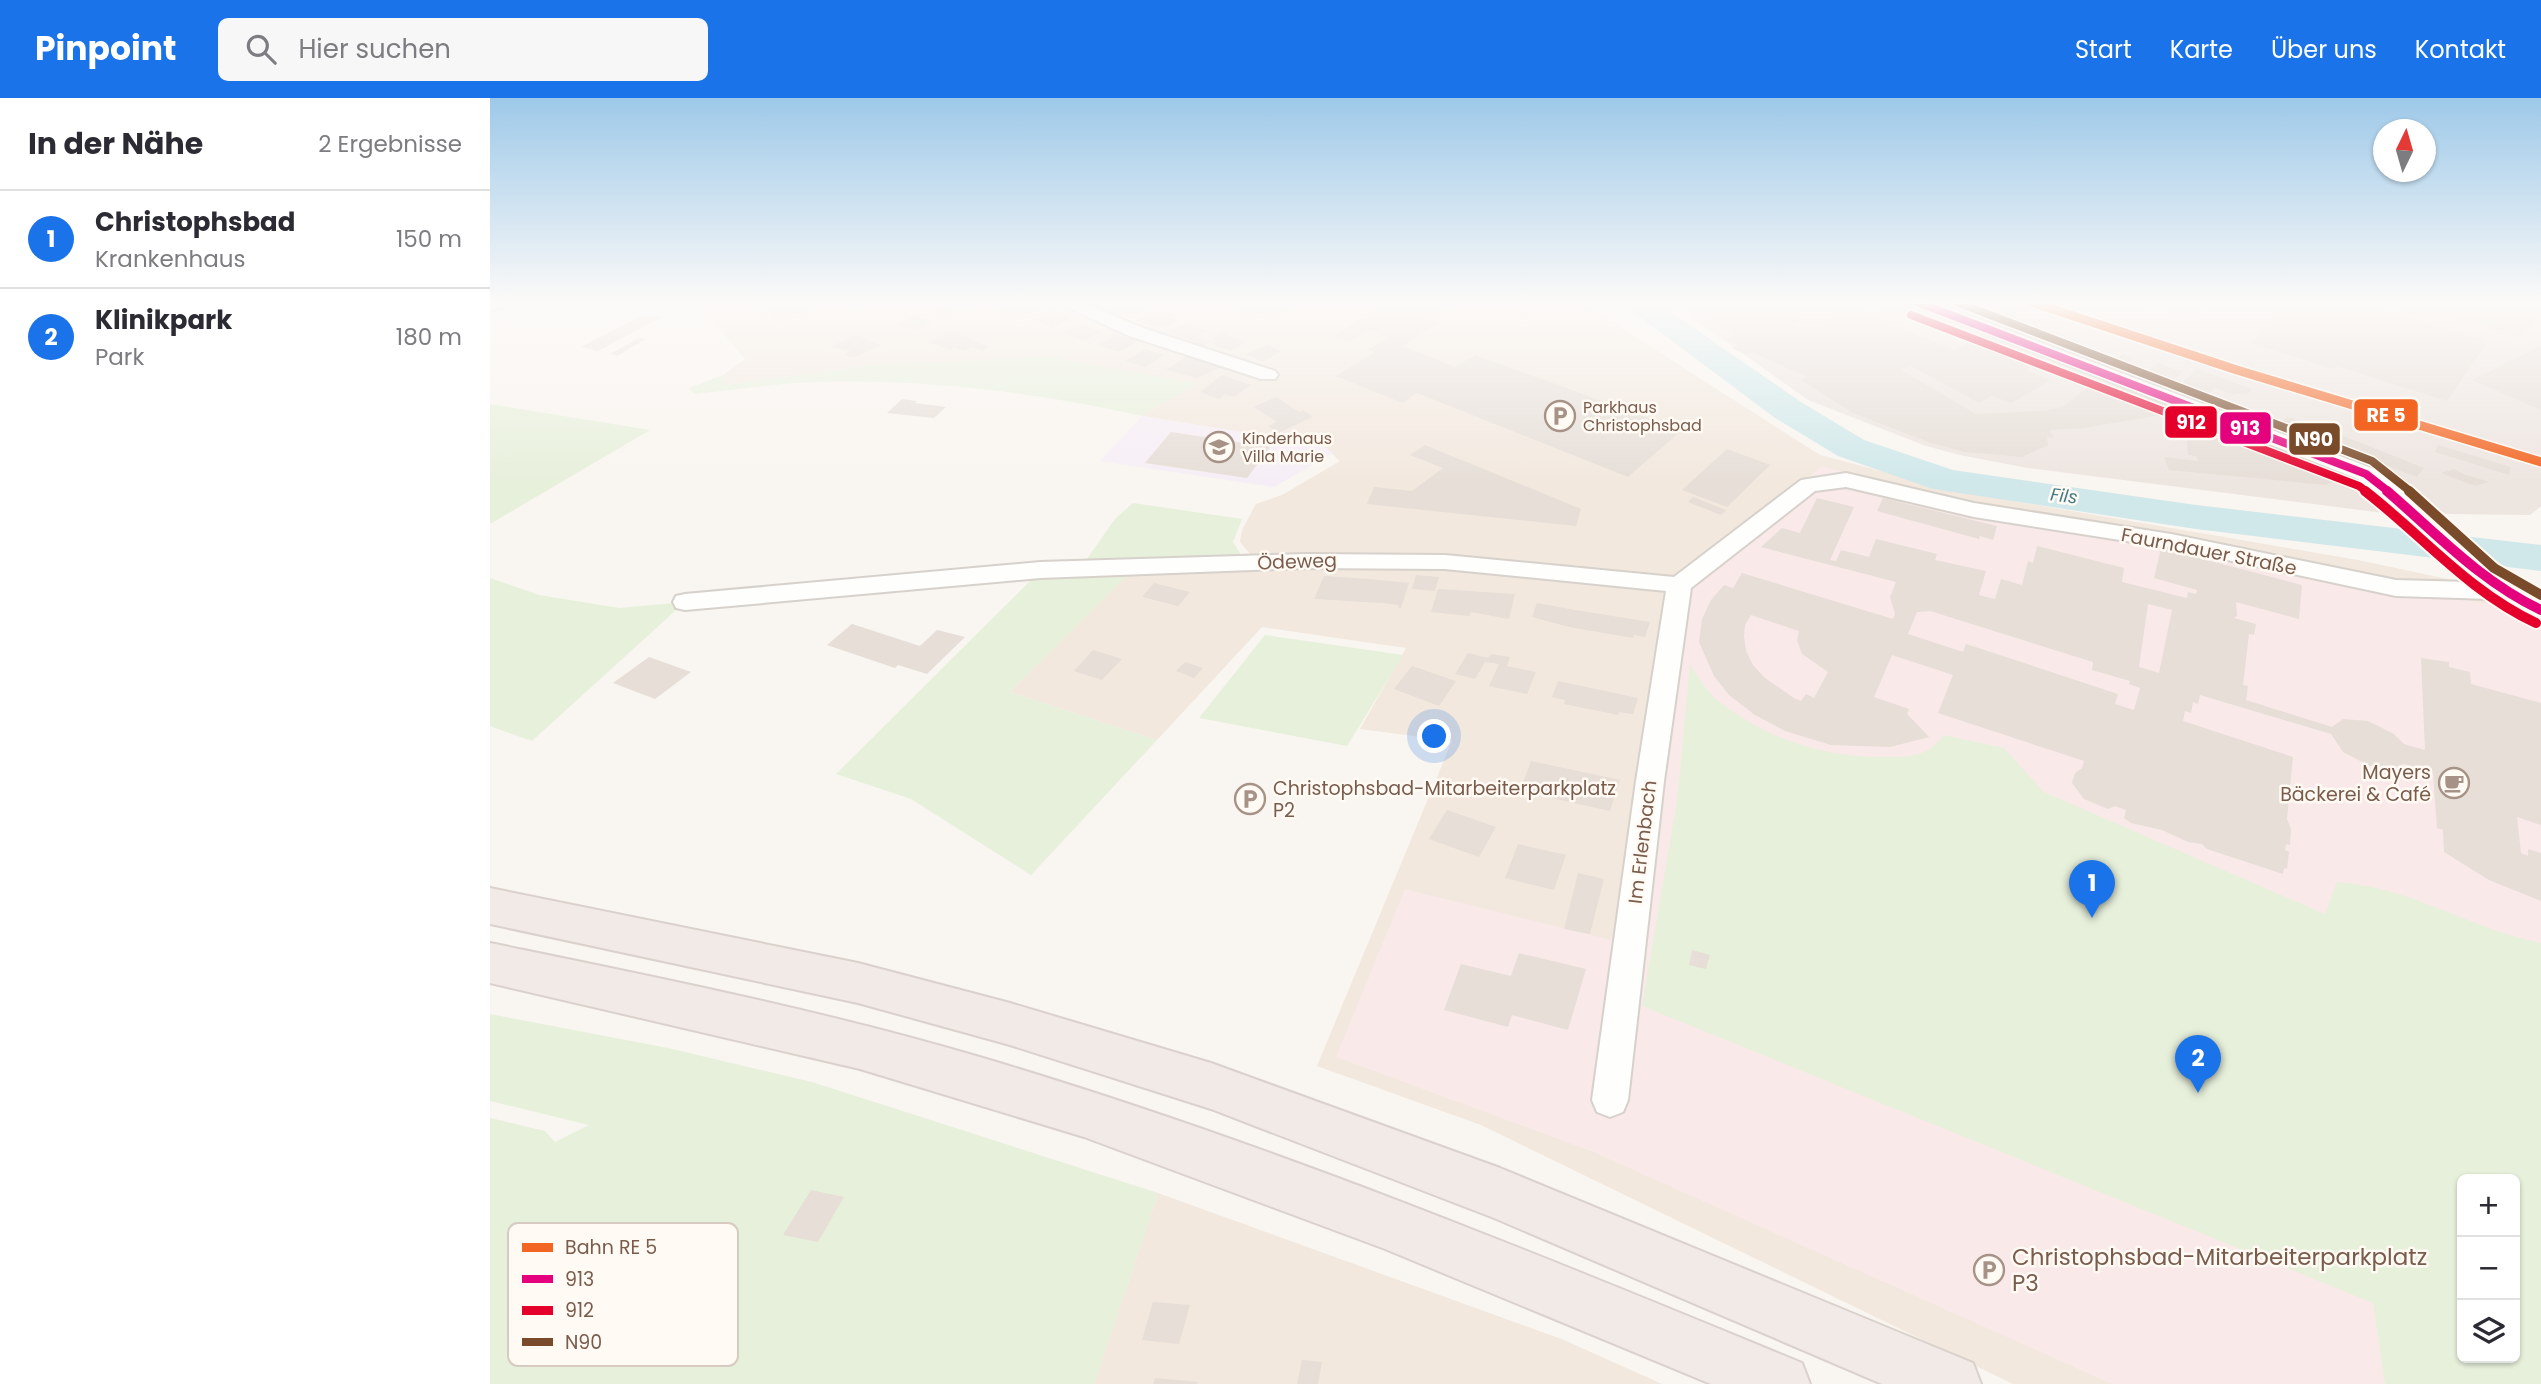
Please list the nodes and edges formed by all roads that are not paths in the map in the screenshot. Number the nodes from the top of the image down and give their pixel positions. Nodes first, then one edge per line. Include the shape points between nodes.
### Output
1 (1228, 362) edge
2 (2075, 362) edge
3 (1268, 375) dead end
4 (1679, 585) junction
5 (2495, 591) junction
6 (685, 602) dead end
7 (2541, 610) edge
8 (490, 906) edge
9 (490, 964) edge
10 (1610, 1100) dead end
11 (1781, 1384) edge
12 (1952, 1384) edge

1 - 3 street
2 - 5 street via 2366,474 2393,491
4 - 5 street, Faurndauer Straße via 1809,485 1846,480 1974,510 2171,541 2396,588
4 - 6 street, Ödeweg via 1445,562 1306,561 1040,570
4 - 10 street, Im Erlenbach
5 - 7 street, Faurndauer Straße
8 - 12 highway via 858,983 1211,1086 1500,1194
9 - 11 highway via 796,1030 982,1081 1189,1150 1471,1255

